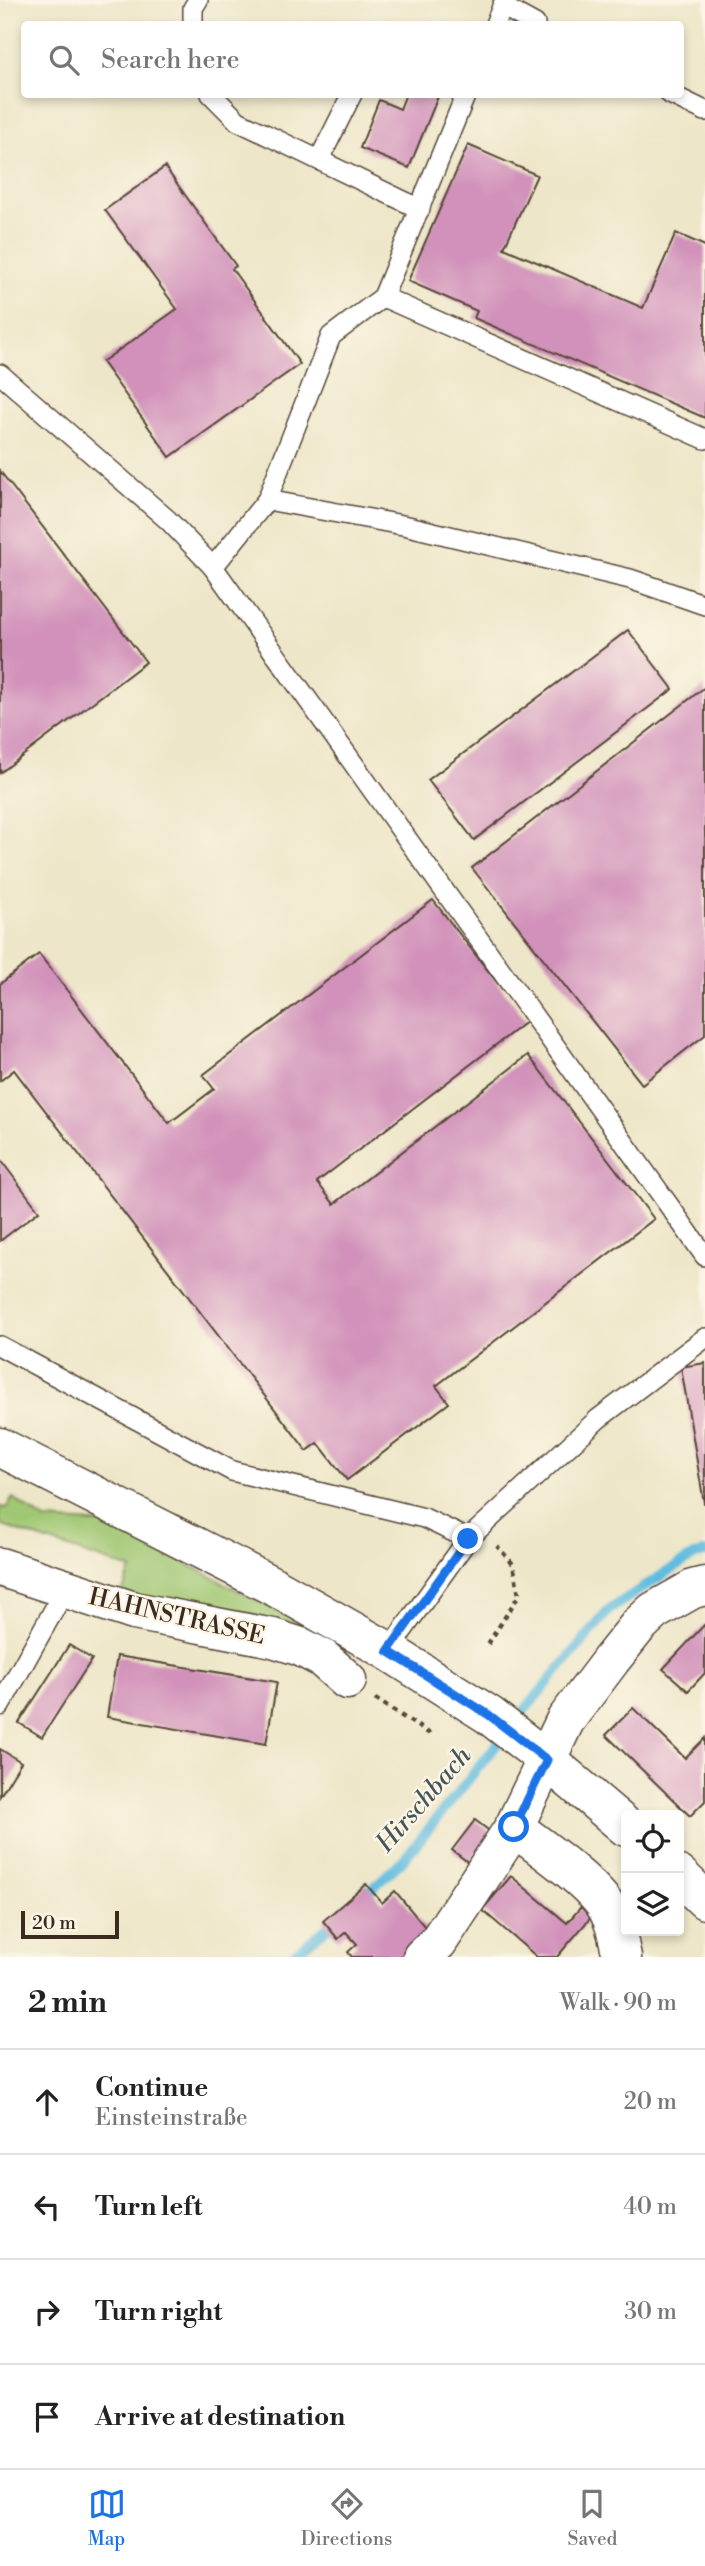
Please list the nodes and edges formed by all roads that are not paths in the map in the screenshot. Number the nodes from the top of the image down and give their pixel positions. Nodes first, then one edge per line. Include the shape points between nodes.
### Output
1 (198, 0) edge
2 (501, 10) edge
3 (193, 21) edge
4 (528, 21) edge
5 (215, 98) edge
6 (350, 98) edge
7 (464, 98) edge
8 (678, 98) edge
9 (705, 111) edge
10 (319, 160) junction
11 (420, 209) junction
12 (383, 298) junction
13 (0, 373) edge
14 (705, 439) edge
15 (267, 500) junction
16 (213, 567) junction
17 (705, 605) edge
18 (705, 1256) edge
19 (705, 1338) edge
20 (0, 1346) edge
21 (0, 1447) edge
22 (474, 1533) junction
23 (0, 1567) edge
24 (705, 1586) edge
25 (65, 1590) junction
26 (388, 1651) junction
27 (347, 1680) dead end
28 (0, 1706) edge
29 (538, 1752) junction
30 (621, 1823) edge
31 (514, 1827) junction
32 (684, 1880) edge
33 (705, 1900) edge
34 (422, 1957) edge
35 (622, 1957) edge

1 - 3 lane
2 - 4 lane
5 - 10 lane via 237,121
6 - 10 lane
7 - 11 lane
8 - 9 lane
10 - 11 lane
11 - 12 lane
12 - 14 lane
12 - 15 lane via 331,337
13 - 16 lane via 168,520
15 - 16 lane
15 - 17 lane via 408,526 630,579
16 - 18 lane
19 - 22 lane via 598,1419
20 - 22 lane via 232,1471
21 - 26 street via 275,1587
22 - 26 lane
23 - 25 street, HAHNSTRASSE
24 - 29 street via 672,1600 639,1625
25 - 27 street, HAHNSTRASSE via 134,1611 273,1638 321,1658
25 - 28 lane
26 - 29 street
29 - 30 street
29 - 31 street
31 - 34 street via 438,1942
31 - 35 street via 602,1901 614,1923
32 - 33 street

